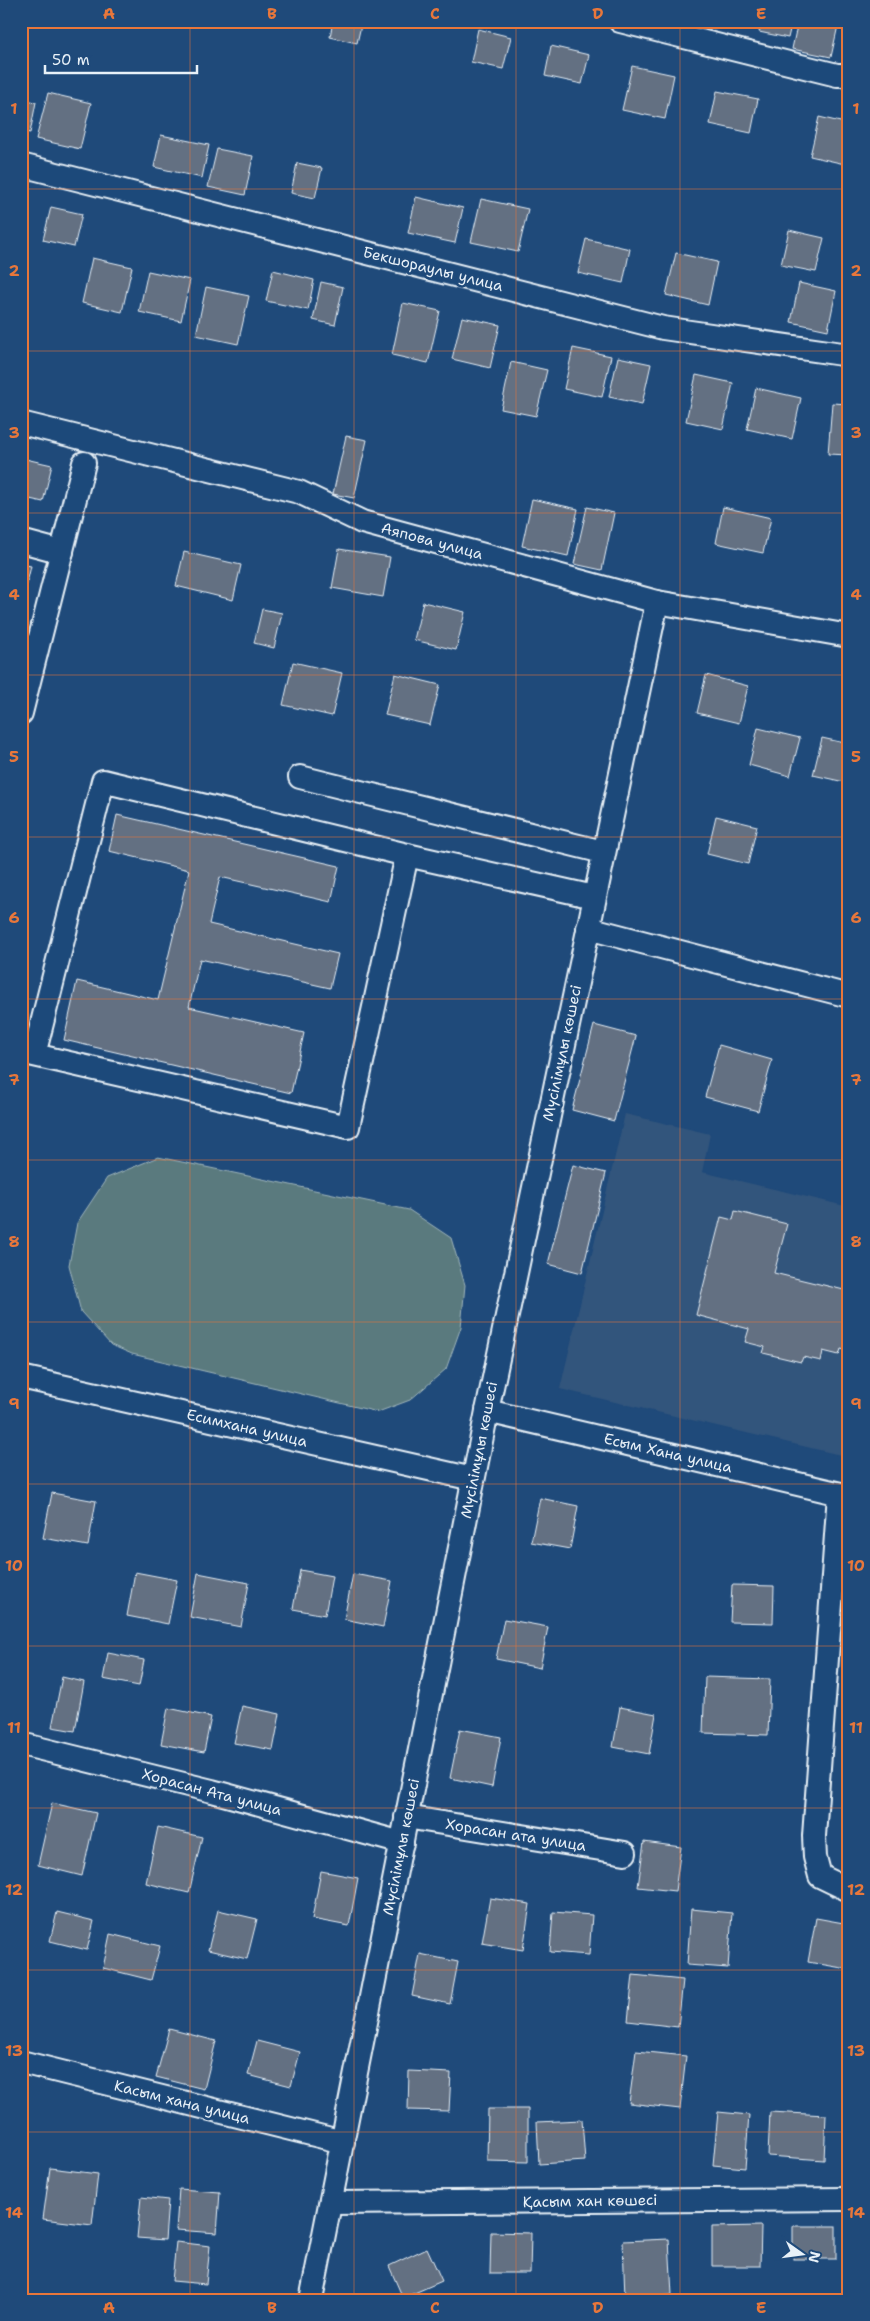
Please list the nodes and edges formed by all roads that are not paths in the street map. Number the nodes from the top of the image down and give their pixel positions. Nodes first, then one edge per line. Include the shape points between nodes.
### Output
1 (620, 21) edge
2 (849, 76) edge
3 (21, 164) edge
4 (849, 355) edge
5 (21, 423) edge
6 (84, 463) dead end
7 (21, 541) edge
8 (62, 552) junction
9 (657, 602) junction
10 (849, 636) edge
11 (21, 714) edge
12 (300, 777) dead end
13 (604, 852) junction
14 (407, 855) junction
15 (594, 896) junction
16 (588, 928) junction
17 (849, 996) edge
18 (28, 1053) edge
19 (21, 1377) edge
20 (487, 1411) junction
21 (473, 1479) junction
22 (844, 1495) edge
23 (21, 1744) edge
24 (406, 1817) junction
25 (402, 1843) junction
26 (626, 1853) dead end
27 (849, 1890) edge
28 (21, 2062) edge
29 (343, 2142) junction
30 (849, 2198) edge
31 (331, 2203) junction
32 (311, 2300) edge

1 - 2 street
3 - 4 street, Бекшораулы улица via 663,328
5 - 9 street, Аяпова улица via 299,492 362,522
6 - 8 street
7 - 8 street
8 - 11 street
9 - 10 street, Аяпова улица
9 - 13 street, Мүсілімұлы көшесі
12 - 13 street
13 - 15 street, Мүсілімұлы көшесі
14 - 15 street
14 - 18 street via 102,782
14 - 18 street via 348,1127
15 - 16 street, Мүсілімұлы көшесі
16 - 17 street
16 - 20 street, Мүсілімұлы көшесі
19 - 21 street, Есимхана улица
20 - 21 street, Мүсілімұлы көшесі
20 - 22 street, Есым Хана улица
21 - 24 street, Мүсілімұлы көшесі
22 - 27 street via 814,1836 820,1876
23 - 25 street, Хорасан Ата улица via 212,1791
24 - 25 street, Мүсілімұлы көшесі
24 - 26 street, Хорасан ата улица
25 - 29 street, Мүсілімұлы көшесі
28 - 29 street, Касым хана улица
29 - 31 street, Мүсілімұлы көшесі
30 - 31 street, Қасым хан көшесі
31 - 32 street, Мүсілімұлы көшесі

